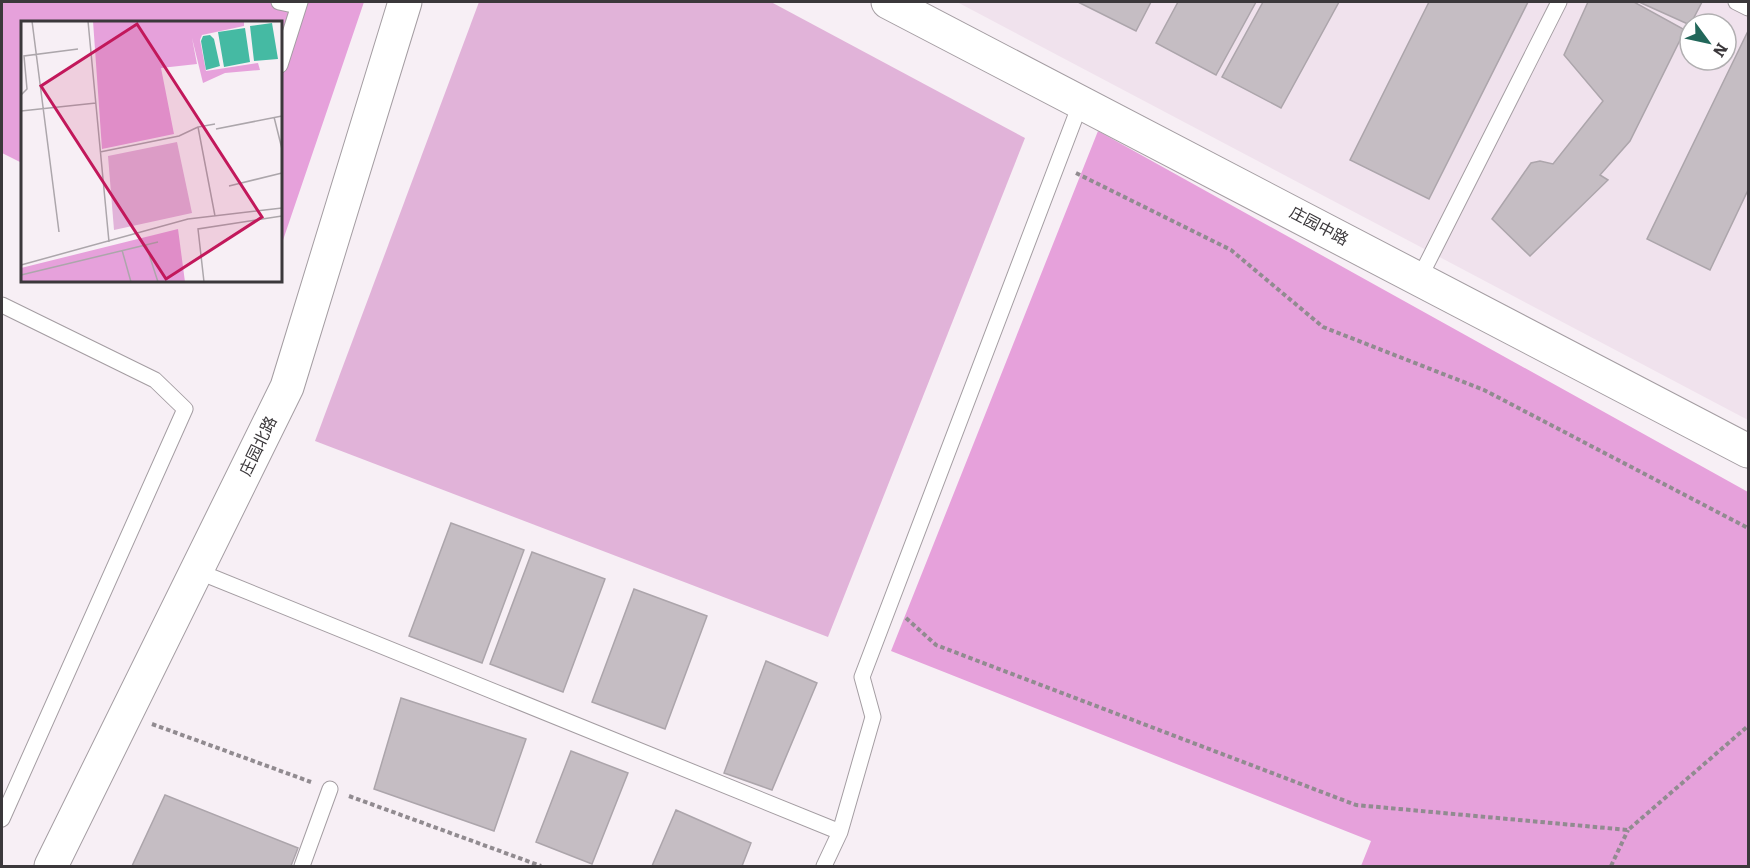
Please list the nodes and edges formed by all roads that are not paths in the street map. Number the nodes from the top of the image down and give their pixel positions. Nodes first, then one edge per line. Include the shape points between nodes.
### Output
1 (279, 2) edge
2 (405, 2) edge
3 (888, 2) edge
4 (1559, 2) edge
5 (1736, 2) edge
6 (299, 4) edge
7 (1749, 8) edge
8 (282, 59) edge
9 (1082, 102) junction
10 (1419, 279) junction
11 (2, 305) edge
12 (1749, 451) edge
13 (197, 571) junction
14 (330, 789) dead end
15 (2, 819) edge
16 (840, 832) junction
17 (51, 867) edge
18 (302, 867) edge
19 (824, 867) edge

1 - 6 lane
2 - 13 street, 庄园北路 via 287,387
3 - 9 street, 庄园中路
4 - 10 lane
5 - 7 lane
6 - 8 lane
9 - 10 street, 庄园中路
9 - 16 lane via 862,677 873,717
10 - 12 street, 庄园中路
11 - 15 lane via 155,380 185,409
13 - 16 lane
13 - 17 street, 庄园北路
14 - 18 lane
16 - 19 lane

